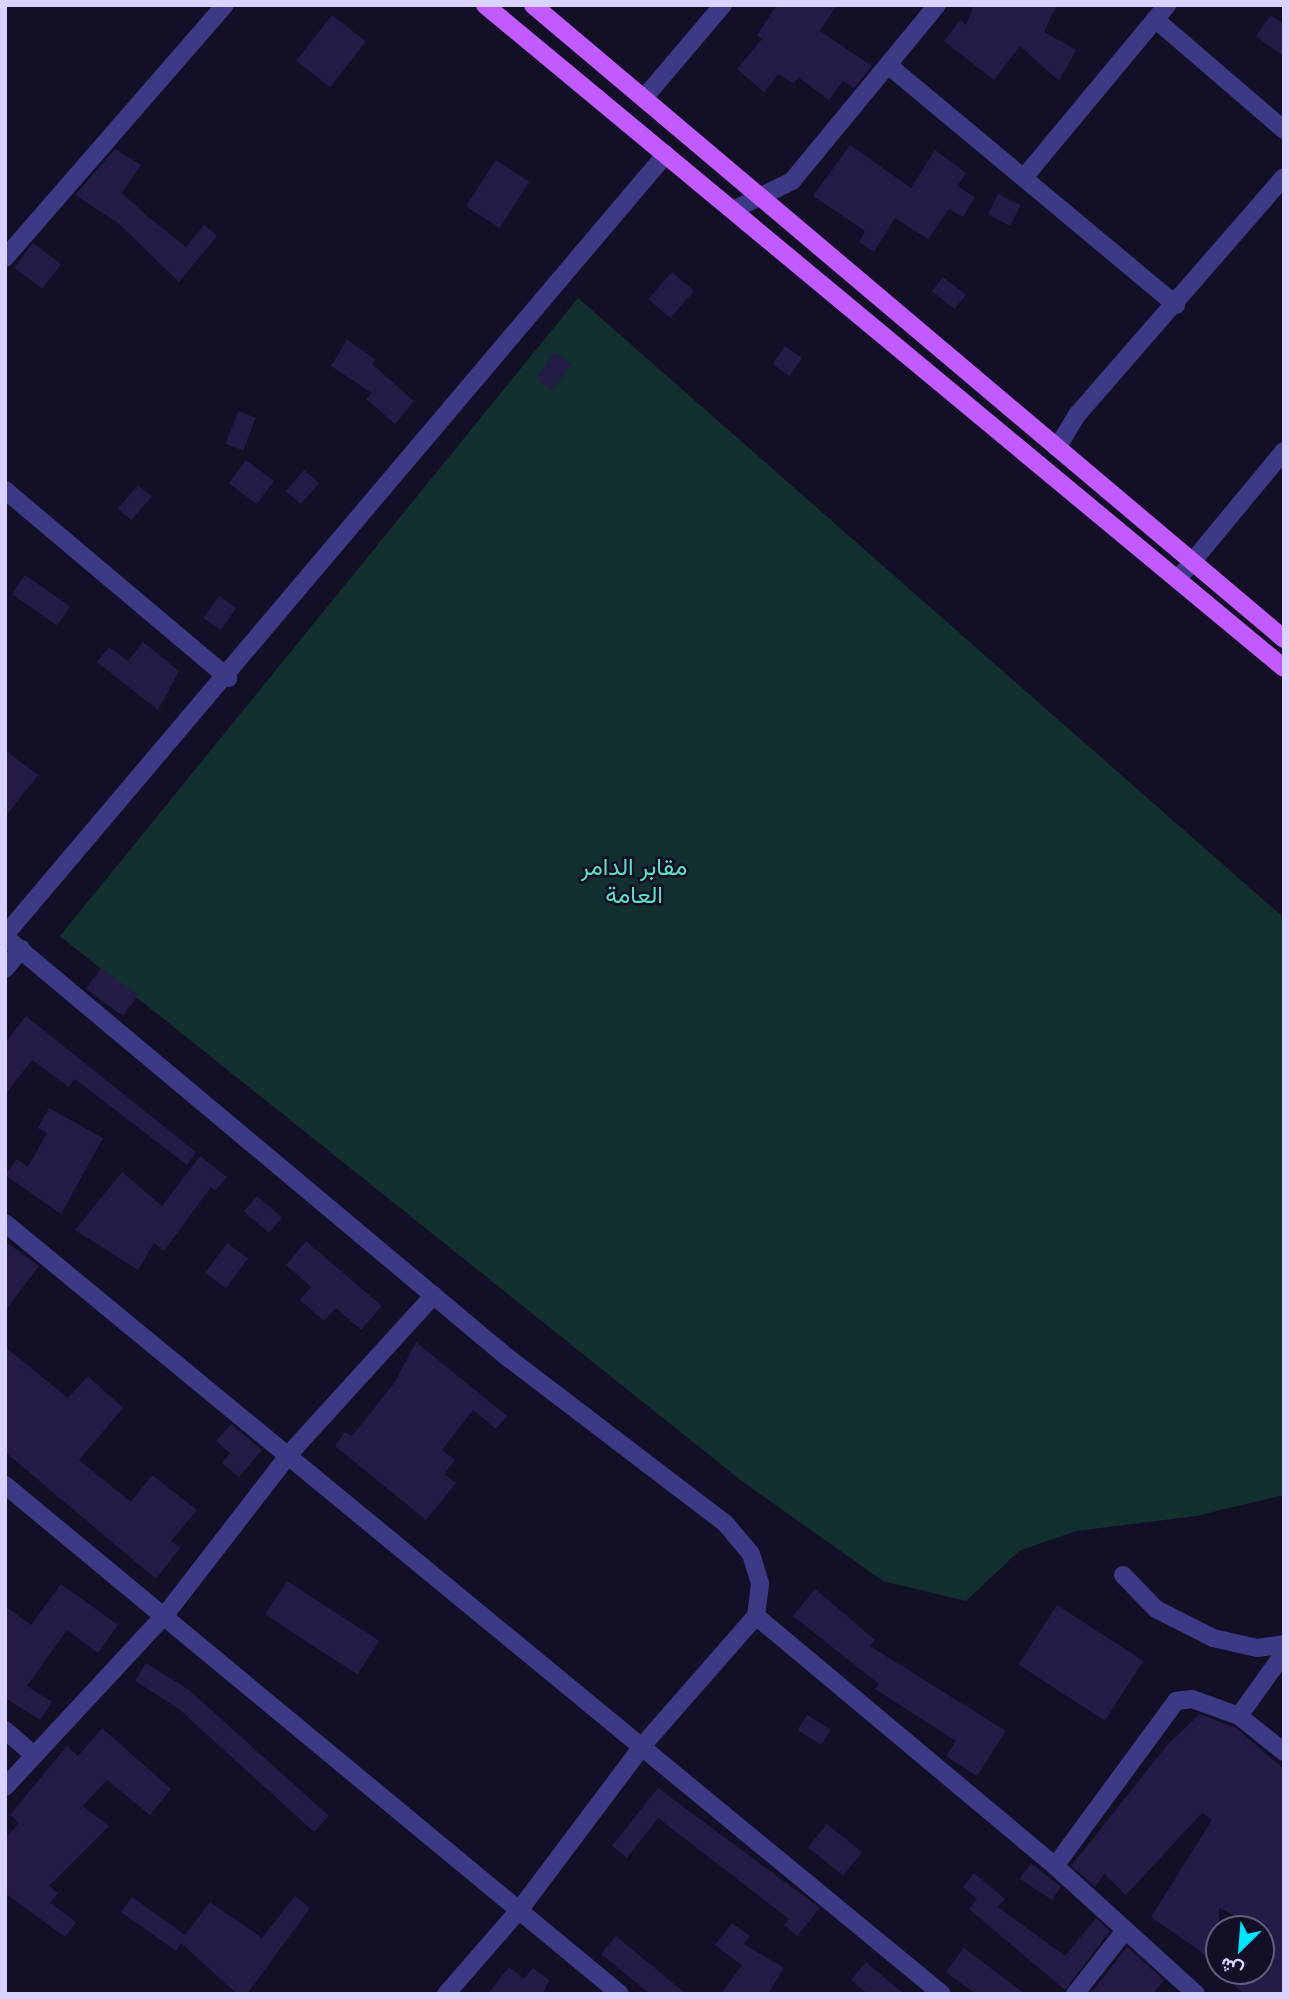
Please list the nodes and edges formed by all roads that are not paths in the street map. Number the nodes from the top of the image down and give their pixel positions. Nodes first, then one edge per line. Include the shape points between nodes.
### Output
1 (225, 5) edge
2 (485, 5) edge
3 (533, 5) edge
4 (723, 5) edge
5 (937, 5) edge
6 (1161, 12) edge
7 (888, 65) junction
8 (644, 98) junction
9 (1284, 130) edge
10 (666, 154) junction
11 (1027, 174) junction
12 (1284, 177) edge
13 (756, 196) junction
14 (733, 210) junction
15 (5, 258) edge
16 (1176, 305) junction
17 (1056, 447) junction
18 (1284, 451) edge
19 (5, 490) edge
20 (1192, 563) junction
21 (1178, 579) junction
22 (1284, 639) edge
23 (1284, 668) edge
24 (228, 678) junction
25 (5, 936) edge
26 (21, 949) junction
27 (5, 969) edge
28 (5, 1223) edge
29 (434, 1295) junction
30 (291, 1452) junction
31 (5, 1485) edge
32 (1123, 1575) dead end
33 (165, 1615) junction
34 (756, 1616) junction
35 (1284, 1644) edge
36 (1284, 1653) edge
37 (1239, 1716) junction
38 (5, 1730) edge
39 (644, 1744) junction
40 (1284, 1752) edge
41 (33, 1754) junction
42 (5, 1787) edge
43 (1055, 1866) junction
44 (520, 1909) junction
45 (1123, 1933) junction
46 (446, 1994) edge
47 (620, 1994) edge
48 (942, 1994) edge
49 (1075, 1994) edge
50 (1196, 1994) edge

1 - 15 street
2 - 10 main road
3 - 8 main road
4 - 8 street
5 - 7 street
6 - 9 street
6 - 11 street
7 - 11 street
7 - 13 street via 792,181
8 - 13 main road
10 - 14 main road
10 - 24 street
11 - 16 street
12 - 16 street
13 - 14 street
13 - 17 main road
14 - 21 main road
16 - 17 street via 1077,415
17 - 20 main road
18 - 20 street
19 - 24 street
20 - 21 street
20 - 22 main road
21 - 23 main road
24 - 25 street
25 - 26 street
26 - 27 street
26 - 29 street
28 - 30 street
29 - 30 street
29 - 34 street via 725,1523 751,1554 760,1584
30 - 33 street
30 - 39 street
31 - 33 street
32 - 35 street via 1156,1609 1213,1638 1257,1648
33 - 41 street
33 - 44 street
34 - 39 street
34 - 43 street
36 - 37 street
37 - 40 street
37 - 43 street via 1192,1699 1176,1701
38 - 41 street
39 - 44 street
39 - 48 street
41 - 42 street
43 - 45 street
44 - 46 street
44 - 47 street
45 - 49 street
45 - 50 street

